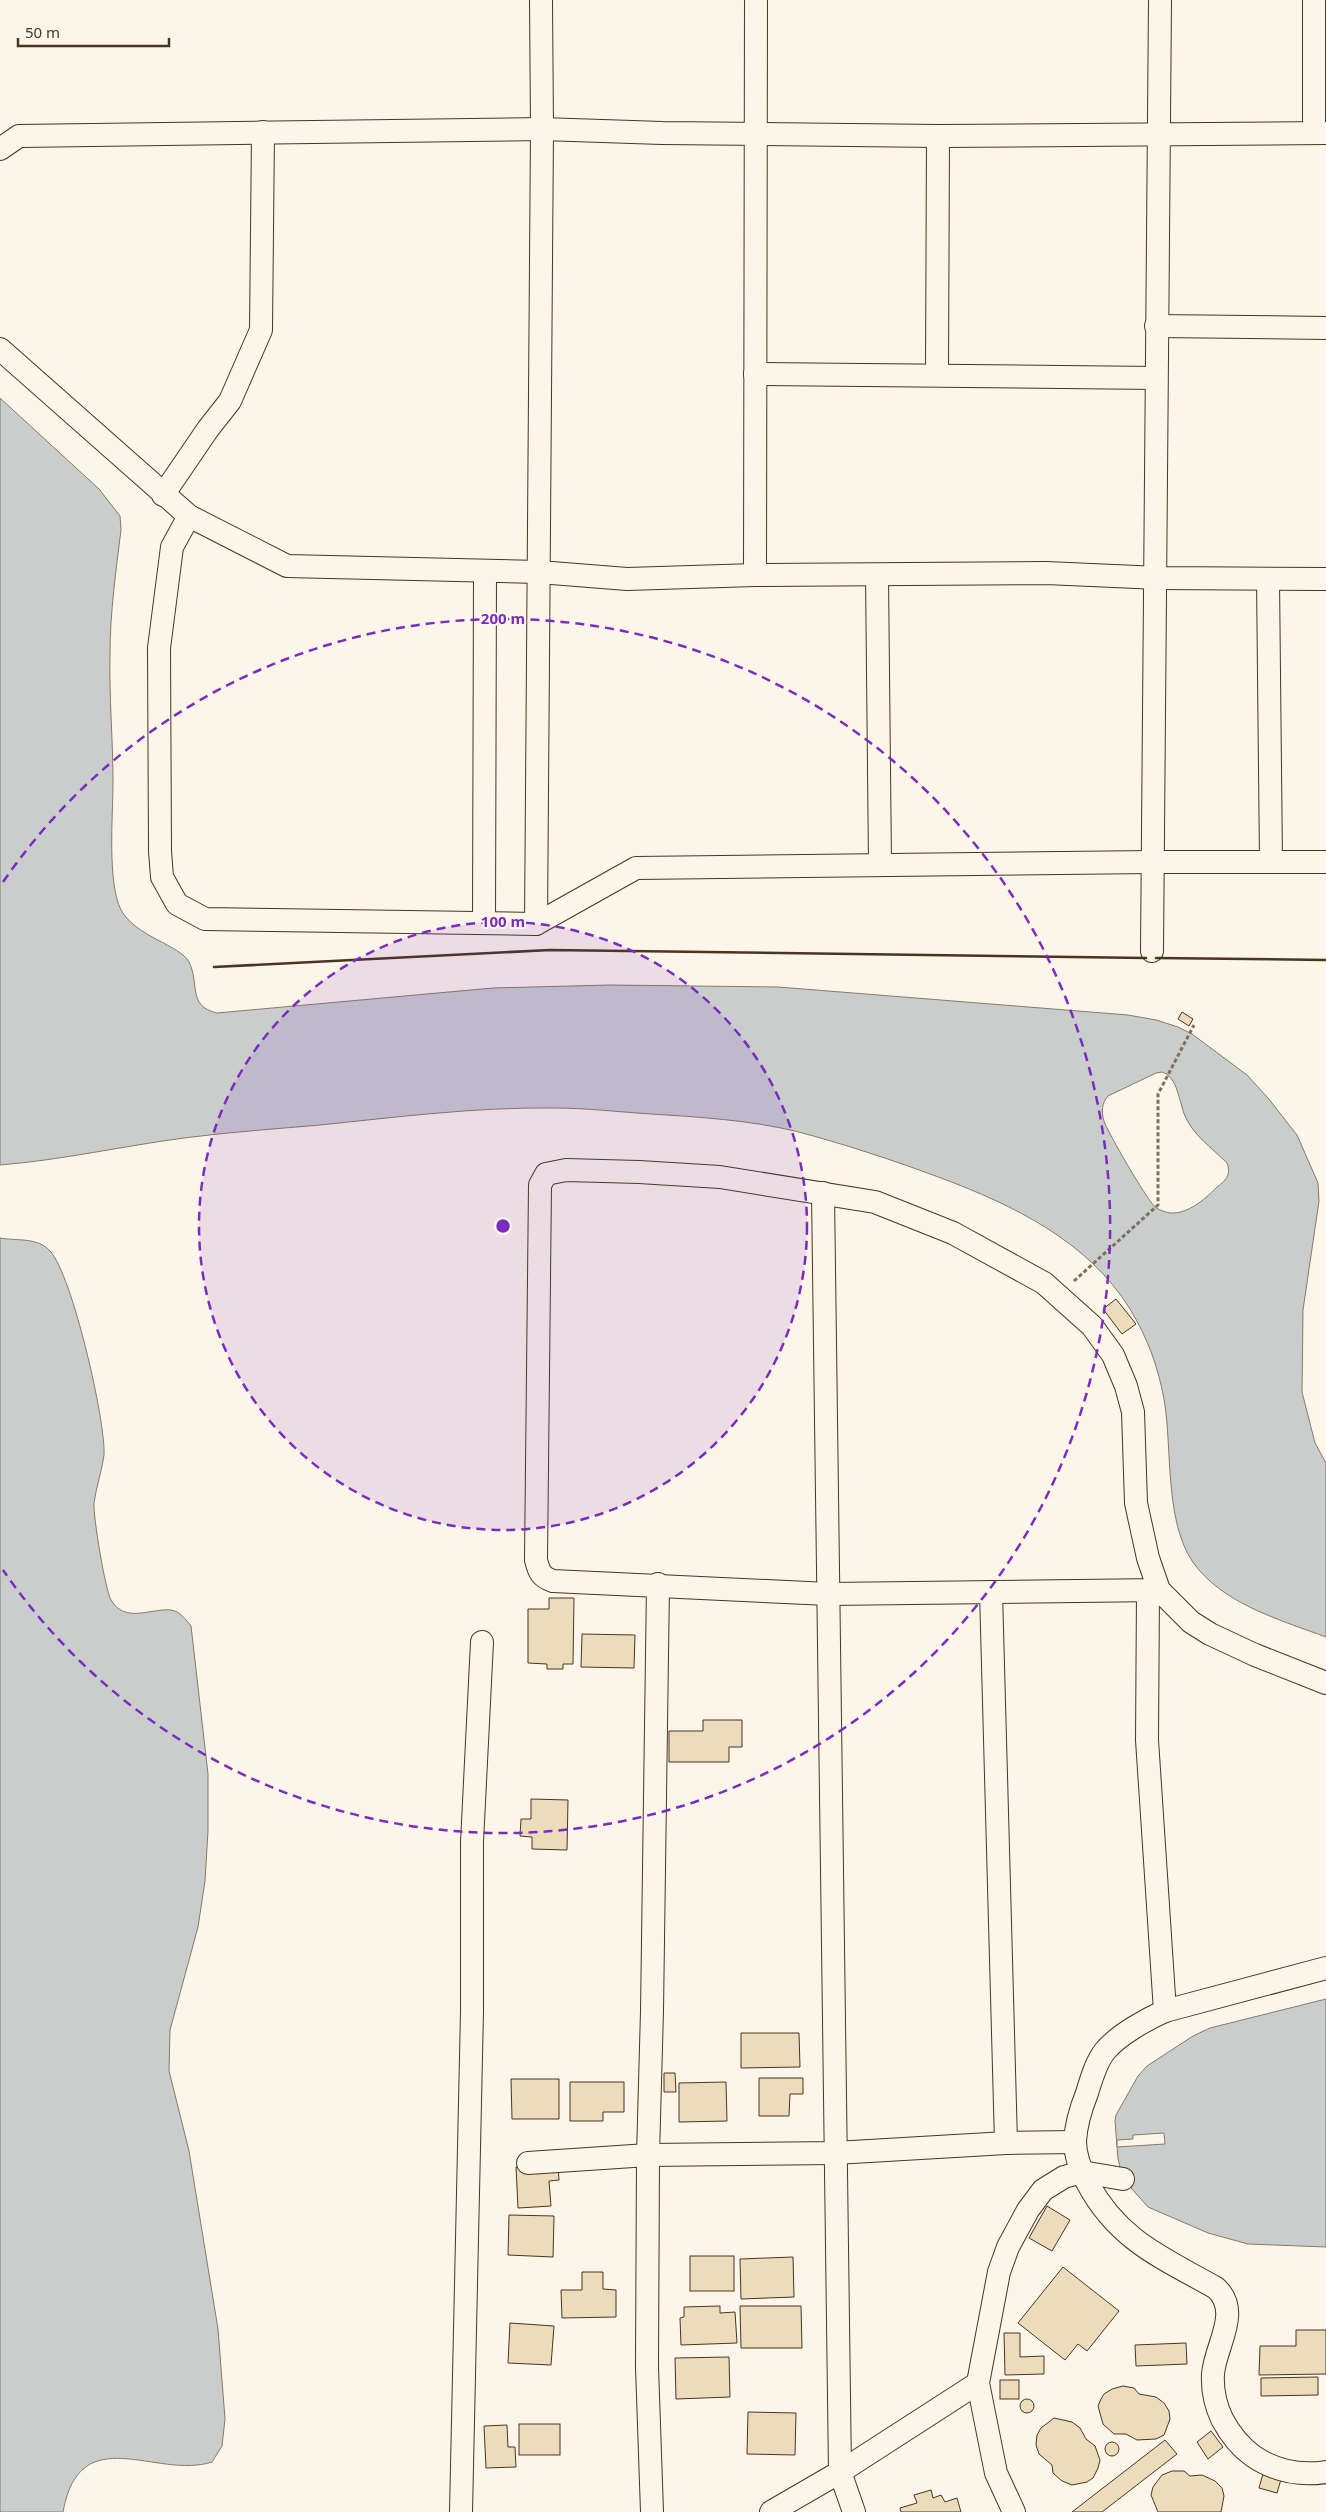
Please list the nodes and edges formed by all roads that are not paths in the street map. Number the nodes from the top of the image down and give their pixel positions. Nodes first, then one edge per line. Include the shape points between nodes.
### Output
1 (541, 0) edge
2 (756, 0) edge
3 (1160, 0) edge
4 (1314, 0) edge
5 (542, 129) junction
6 (263, 132) junction
7 (756, 133) junction
8 (1320, 133) edge
9 (1157, 135) junction
10 (938, 136) junction
11 (0, 149) edge
12 (1156, 326) junction
13 (1326, 328) edge
14 (0, 349) edge
15 (755, 374) junction
16 (937, 374) junction
17 (1156, 378) junction
18 (164, 495) junction
19 (189, 516) junction
20 (485, 572) junction
21 (539, 572) junction
22 (755, 575) junction
23 (877, 575) junction
24 (1154, 578) junction
25 (1268, 579) junction
26 (1326, 580) edge
27 (1152, 862) junction
28 (1271, 862) junction
29 (1326, 862) edge
30 (880, 865) junction
31 (484, 923) junction
32 (536, 924) junction
33 (1152, 951) dead end
34 (823, 1193) junction
35 (658, 1584) junction
36 (1154, 1591) junction
37 (991, 1592) junction
38 (828, 1594) junction
39 (482, 1642) dead end
40 (1326, 1683) edge
41 (1326, 1968) edge
42 (1165, 2011) junction
43 (1075, 2142) junction
44 (1006, 2143) junction
45 (835, 2153) junction
46 (648, 2155) junction
47 (528, 2163) dead end
48 (1082, 2172) junction
49 (1123, 2179) dead end
50 (978, 2383) junction
51 (840, 2472) junction
52 (1326, 2472) edge
53 (461, 2512) edge
54 (652, 2512) edge
55 (771, 2512) edge
56 (854, 2512) edge
57 (1014, 2512) edge

1 - 5 street
2 - 7 street
3 - 9 street
4 - 8 street
5 - 6 street
5 - 7 street
5 - 21 street
6 - 11 street via 19,136
6 - 18 street via 261,330 230,401
7 - 10 street
7 - 15 street
8 - 9 street
9 - 10 street
9 - 12 street
10 - 16 street
12 - 13 street
12 - 17 street
14 - 18 street
15 - 16 street
15 - 22 street
16 - 17 street
17 - 24 street
18 - 19 street
19 - 20 street via 287,566
19 - 31 street via 172,547 160,648 160,851 162,877 177,904 205,919
20 - 21 street
20 - 31 street
21 - 22 street via 627,579
21 - 32 street
22 - 23 street
23 - 24 street via 1046,573
23 - 30 street
24 - 25 street
24 - 27 street
25 - 26 street
25 - 28 street
27 - 28 street
27 - 30 street
27 - 33 street
28 - 29 street
30 - 32 street via 636,868
31 - 32 street
34 - 35 street via 720,1177 639,1172 566,1170 546,1174 542,1179 536,1560 539,1572 543,1578 553,1581
34 - 36 street via 875,1202 953,1233 1044,1283 1092,1326 1113,1356 1131,1399 1136,1502
34 - 38 street
35 - 38 street
35 - 46 street
36 - 37 street
36 - 40 street via 1210,1634
36 - 42 street via 1147,1740
37 - 38 street
37 - 44 street
38 - 45 street
39 - 53 street via 472,1842 472,2011
41 - 42 street
42 - 43 street via 1149,2018 1104,2052 1084,2100
43 - 44 street
43 - 48 street
44 - 45 street
45 - 46 street
45 - 51 street
46 - 47 street
46 - 54 street via 647,2367
48 - 49 street
48 - 50 street via 1064,2177 1043,2190 1008,2247 999,2272
48 - 52 street via 1106,2213 1128,2235 1223,2295 1228,2319 1216,2360 1213,2387 1214,2398 1230,2434 1246,2451 1268,2466 1308,2475
50 - 51 street
50 - 57 street via 996,2473
51 - 55 street
51 - 56 street

